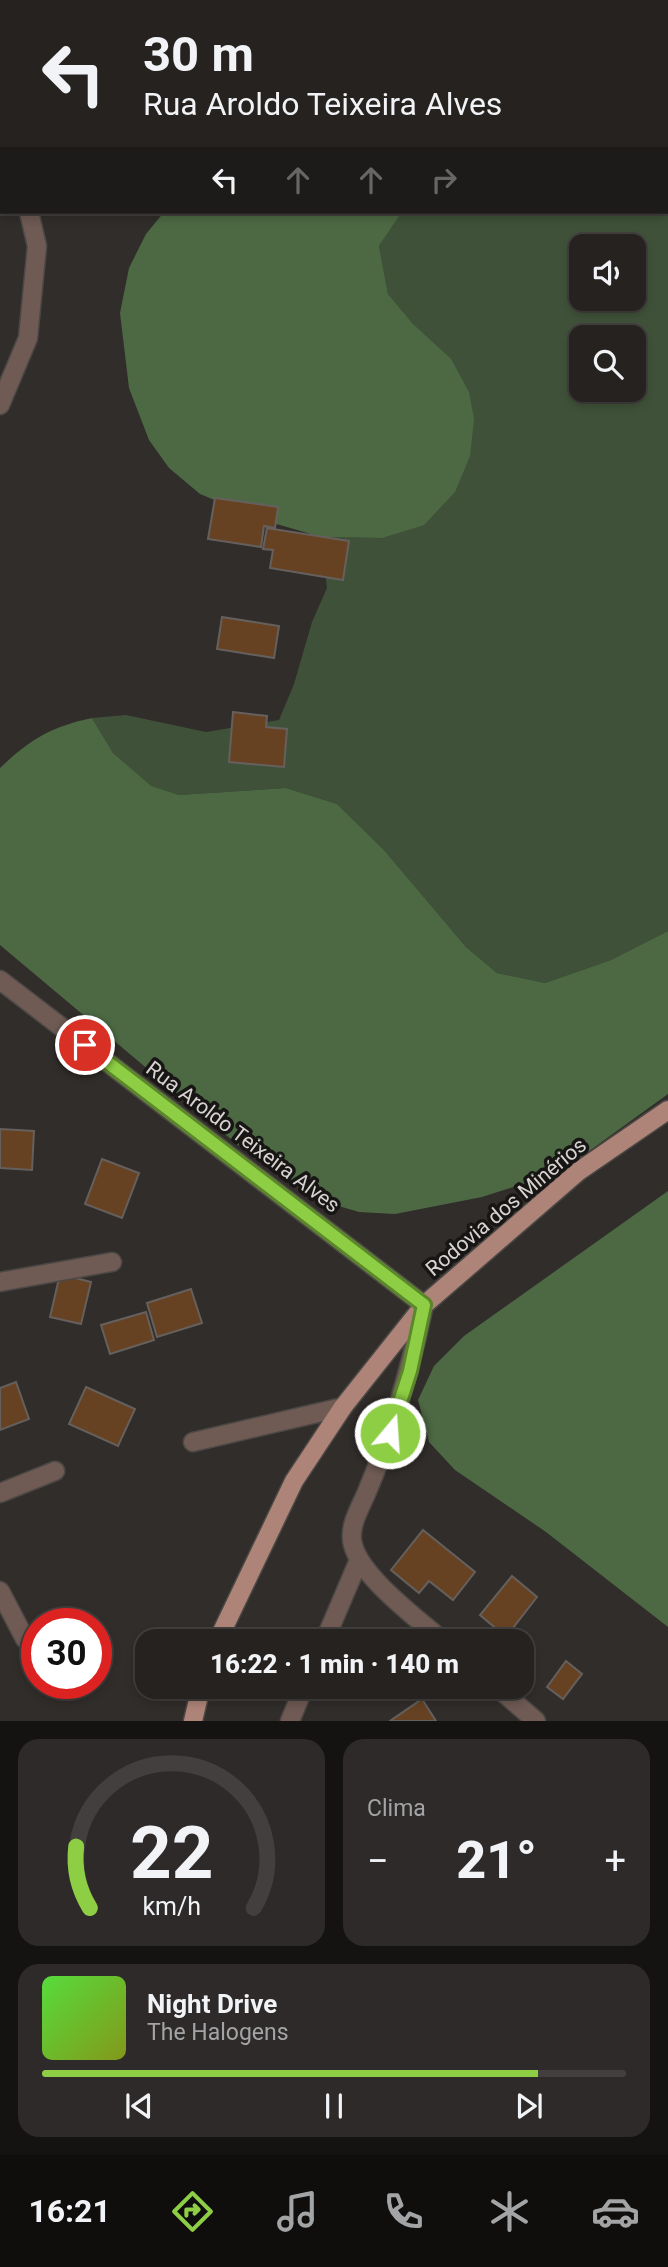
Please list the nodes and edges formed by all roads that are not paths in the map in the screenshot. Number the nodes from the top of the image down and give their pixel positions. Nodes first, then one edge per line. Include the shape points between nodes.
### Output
1 (29, 214) edge
2 (0, 405) edge
3 (0, 979) edge
4 (668, 1110) edge
5 (112, 1262) dead end
6 (0, 1282) edge
7 (424, 1305) junction
8 (343, 1407) junction
9 (193, 1442) dead end
10 (55, 1471) dead end
11 (0, 1493) edge
12 (359, 1560) junction
13 (0, 1591) edge
14 (223, 1629) edge
15 (330, 1629) edge
16 (429, 1629) edge
17 (21, 1631) edge
18 (198, 1699) edge
19 (299, 1699) edge
20 (511, 1699) edge
21 (193, 1721) edge
22 (290, 1721) edge
23 (536, 1721) edge

1 - 2 street via 37,246 28,338
3 - 7 street, Rua Aroldo Teixeira Alves
4 - 7 main road, Rodovia dos Minérios via 579,1171
5 - 6 street
7 - 8 main road, Rodovia dos Minérios
7 - 12 street via 410,1371 383,1454 353,1523 352,1543
8 - 9 street
8 - 14 main road, Rodovia dos Minérios via 294,1480
10 - 11 street
12 - 15 street
12 - 16 street
13 - 17 street
18 - 21 main road
19 - 22 street
20 - 23 street

